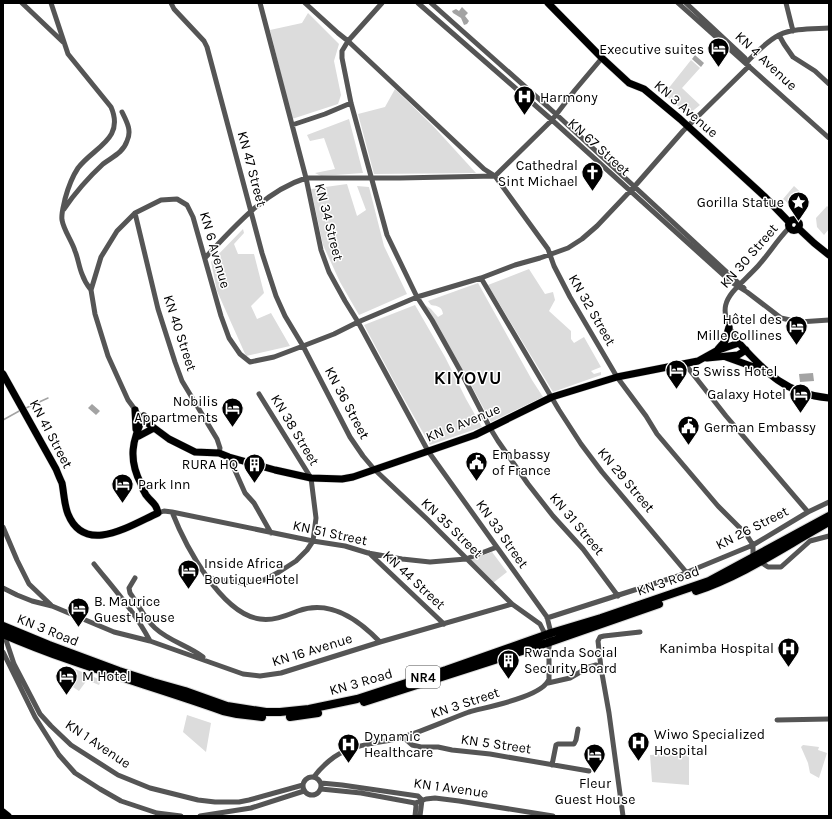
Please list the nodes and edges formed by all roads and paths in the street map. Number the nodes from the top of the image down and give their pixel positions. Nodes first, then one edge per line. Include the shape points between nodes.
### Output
1 (22, 3) edge
2 (51, 3) edge
3 (171, 3) edge
4 (260, 3) edge
5 (305, 3) edge
6 (382, 3) edge
7 (418, 3) edge
8 (430, 3) edge
9 (548, 3) edge
10 (678, 3) edge
11 (786, 3) edge
12 (688, 5) edge
13 (829, 28) edge
14 (792, 30) junction
15 (779, 35) junction
16 (348, 41) junction
17 (64, 43) junction
18 (602, 58) junction
19 (748, 63) junction
20 (829, 84) edge
21 (351, 103) junction
22 (122, 112) dead end
23 (557, 115) junction
24 (552, 120) junction
25 (292, 125) junction
26 (688, 127) junction
27 (829, 137) edge
28 (495, 176) junction
29 (371, 177) junction
30 (306, 178) junction
31 (632, 189) junction
32 (61, 212) junction
33 (251, 212) junction
34 (135, 213) junction
35 (789, 225) junction
36 (550, 253) junction
37 (829, 255) edge
38 (205, 258) junction
39 (480, 278) junction
40 (739, 286) junction
41 (91, 290) junction
42 (417, 297) junction
43 (829, 320) edge
44 (358, 322) junction
45 (729, 327) junction
46 (739, 343) junction
47 (303, 346) junction
48 (746, 350) junction
49 (716, 351) junction
50 (726, 357) junction
51 (705, 358) junction
52 (685, 364) junction
53 (767, 372) junction
54 (3, 374) edge
55 (617, 377) junction
56 (125, 393) junction
57 (260, 394) dead end
58 (552, 397) junction
59 (829, 398) edge
60 (135, 410) junction
61 (144, 419) junction
62 (154, 428) junction
63 (490, 428) junction
64 (137, 435) junction
65 (428, 451) junction
66 (205, 452) junction
67 (219, 453) junction
68 (229, 457) junction
69 (374, 469) junction
70 (310, 478) junction
71 (829, 502) edge
72 (172, 512) junction
73 (808, 512) junction
74 (158, 513) junction
75 (829, 516) edge
76 (829, 522) edge
77 (3, 527) edge
78 (272, 533) junction
79 (829, 536) edge
80 (312, 541) junction
81 (753, 544) junction
82 (497, 547) junction
83 (368, 553) junction
84 (753, 557) junction
85 (466, 559) junction
86 (762, 562) junction
87 (94, 564) dead end
88 (687, 573) junction
89 (135, 578) dead end
90 (207, 578) junction
91 (3, 588) edge
92 (618, 596) junction
93 (512, 604) junction
94 (52, 606) junction
95 (548, 618) junction
96 (444, 624) junction
97 (3, 631) edge
98 (640, 632) dead end
99 (548, 640) junction
100 (150, 641) junction
101 (380, 642) junction
102 (3, 652) edge
103 (207, 661) junction
104 (601, 668) junction
105 (548, 683) junction
106 (829, 719) edge
107 (777, 720) dead end
108 (578, 729) dead end
109 (403, 737) junction
110 (552, 765) junction
111 (589, 771) dead end
112 (314, 777) junction
113 (302, 785) junction
114 (321, 786) junction
115 (304, 791) junction
116 (422, 800) junction
117 (415, 803) junction
118 (3, 812) edge
119 (8, 816) edge
120 (181, 816) edge
121 (200, 816) edge
122 (415, 816) edge
123 (420, 816) edge
124 (553, 816) edge
125 (623, 816) edge

1 - 17 street
2 - 17 street
3 - 33 street, KN 47 Street via 207,47
4 - 25 street, KN 34 Street
5 - 16 street, KN 32 Street
6 - 16 street
7 - 24 street, KN 67 Street
8 - 23 street, KN 67 Street
9 - 18 main road, KN 3 Avenue
10 - 12 street, KN 4 Avenue
11 - 14 street
12 - 19 street, KN 4 Avenue
13 - 14 street, KN 6 Avenue
14 - 15 street, KN 6 Avenue
15 - 19 street, KN 6 Avenue via 762,47
15 - 20 street via 793,57
16 - 21 street, KN 31 Street via 342,51 342,58
16 - 28 street, KN 32 Street via 484,169
17 - 32 street via 68,54 111,107 115,122 112,136 90,156 74,176
18 - 23 street
18 - 26 main road, KN 3 Avenue via 629,83 644,89
19 - 26 street, KN 6 Avenue
19 - 27 street, KN 4 Avenue
21 - 25 street
21 - 29 street, KN 31 Street
22 - 32 street via 130,131 122,151 93,174
23 - 24 street
23 - 31 street, KN 67 Street
24 - 28 street
24 - 31 street, KN 67 Street
25 - 30 street, KN 34 Street
26 - 31 street, KN 6 Avenue
26 - 35 main road, KN 3 Avenue via 764,196
28 - 29 street
28 - 36 street, KN 32 Street
29 - 30 street
29 - 42 street, KN 31 Street via 387,235
30 - 33 street via 293,182
30 - 44 street, KN 34 Street via 321,250 329,272
31 - 36 street, KN 6 Avenue via 598,226 582,239 568,248
31 - 40 street, KN 67 Street
32 - 41 street via 81,274
33 - 38 street
33 - 47 street, KN 47 Street via 276,296 291,328
34 - 38 street, KN 6 Avenue via 161,200 177,199 187,205
34 - 41 street, KN 6 Avenue via 117,231 101,257
34 - 67 street, KN 40 Street via 158,309 175,362 182,381 217,439
35 - 37 main road via 794,230 798,228
35 - 40 street, KN 30 Street via 759,265
36 - 39 street, KN 6 Avenue
36 - 55 street, KN 32 Street via 570,298
38 - 47 street, KN 6 Avenue via 229,338 244,358 250,362 274,357
39 - 42 street, KN 6 Avenue
39 - 58 street, KN 29 Street
40 - 43 street, KN 67 Street via 777,316 786,320
40 - 45 street, KN 30 Street via 729,296 725,306
41 - 56 street, KN 6 Avenue via 95,314 108,356
42 - 44 street, KN 6 Avenue
42 - 63 street, KN 31 Street
44 - 47 street, KN 6 Avenue
44 - 65 street, KN 34 Street
45 - 46 street, KN 30 Street
45 - 49 main road via 725,341
46 - 48 main road
46 - 49 main road, KN 6 Avenue
47 - 69 street, KN 36 Street via 350,437
48 - 50 main road, KN 6 Avenue via 738,355
48 - 53 main road
49 - 51 main road, KN 6 Avenue
50 - 51 main road, KN 6 Avenue
50 - 53 main road
51 - 52 main road, KN 6 Avenue
52 - 55 main road, KN 6 Avenue
52 - 73 street
53 - 59 main road via 782,384 797,391
54 - 74 main road, KN 41 Street via 56,469 62,483 67,512 76,526 89,534 108,535
55 - 58 main road, KN 6 Avenue
55 - 81 street, KN 32 Street via 657,434
56 - 60 street, KN 6 Avenue
56 - 61 street, KN 6 Avenue
57 - 70 street, KN 38 Street
58 - 63 main road, KN 6 Avenue
58 - 88 street, KN 29 Street via 595,463
60 - 61 street, KN 6 Avenue
60 - 64 main road
61 - 62 main road, KN 6 Avenue
61 - 64 main road
61 - 66 main road, KN 6 Avenue
62 - 64 main road
62 - 66 main road, KN 6 Avenue via 195,452
63 - 65 main road, KN 6 Avenue
63 - 92 street, KN 31 Street via 528,484 583,549
64 - 74 main road via 133,461 135,473 146,495 157,506
65 - 69 main road, KN 6 Avenue
65 - 82 street, KN 33 Street
66 - 67 main road, KN 6 Avenue
67 - 68 main road, KN 6 Avenue
68 - 70 main road, KN 6 Avenue
68 - 78 street via 245,493
69 - 70 main road, KN 6 Avenue via 342,479
69 - 85 street, KN 35 Street
70 - 80 street via 316,518
71 - 73 street, KN 26 Street
72 - 74 street, KN 51 Street
72 - 78 street, KN 51 Street
72 - 90 street via 193,557
73 - 81 street, KN 26 Street
75 - 84 highway, KN 3 Road / NR4
76 - 86 highway, KN 3 Road / NR4
77 - 94 street via 29,584
78 - 80 street, KN 51 Street
79 - 86 street via 810,541 781,567 768,567
80 - 83 street, KN 51 Street via 345,546
80 - 90 street via 296,561 264,580 243,583
81 - 84 street
81 - 88 street, KN 26 Street
82 - 85 street, KN 51 Street
82 - 95 street, KN 33 Street
83 - 85 street, KN 51 Street via 430,562
83 - 96 street, KN 44 Street
84 - 86 street
84 - 99 highway, KN 3 Road / NR4 via 709,581 601,618
85 - 93 street, KN 35 Street
86 - 99 highway, KN 3 Road / NR4 via 709,587
87 - 100 street via 124,600
88 - 92 street, KN 26 Street
89 - 103 street via 129,588 130,593 155,628
90 - 101 street via 232,604 249,616 269,620 311,607 329,608 362,626
91 - 94 street, KN 16 Avenue via 32,601
92 - 95 street, KN 26 Street
93 - 96 street, KN 16 Avenue
93 - 99 street via 537,621
94 - 100 street, KN 16 Avenue via 114,632
95 - 99 street, KN 33 Street
96 - 101 street, KN 16 Avenue
97 - 99 highway, KN 3 Road / NR4 via 61,657 117,677 223,711 272,718 304,715 358,704
97 - 113 street, KN 1 Avenue via 14,664 40,714 71,745 118,775 150,788 215,802 239,802
98 - 104 street via 600,637 598,641
99 - 105 street
100 - 103 street, KN 16 Avenue
101 - 103 street, KN 16 Avenue via 307,666 270,675 247,675
102 - 120 street, KN 1 Avenue via 35,718 59,755 75,773 121,801 147,811
104 - 105 street, KN 3 Street via 596,665 588,667 570,678
104 - 125 street
105 - 109 street, KN 3 Street via 528,695 470,712
106 - 107 street
108 - 110 street via 574,744 556,745
109 - 110 street, KN 5 Street via 412,745 421,748 438,747
109 - 112 street, KN 3 Street via 346,750 332,759
110 - 111 street, KN 5 Street
112 - 113 street via 305,779
112 - 114 street
113 - 115 street
114 - 115 street via 318,794 312,796
114 - 116 street, KN 1 Avenue via 342,784 418,796
114 - 117 street, KN 1 Avenue
115 - 121 street via 251,808
116 - 117 street
116 - 123 street
116 - 124 street, KN 1 Avenue via 429,798 459,801
117 - 122 street
118 - 119 main road

